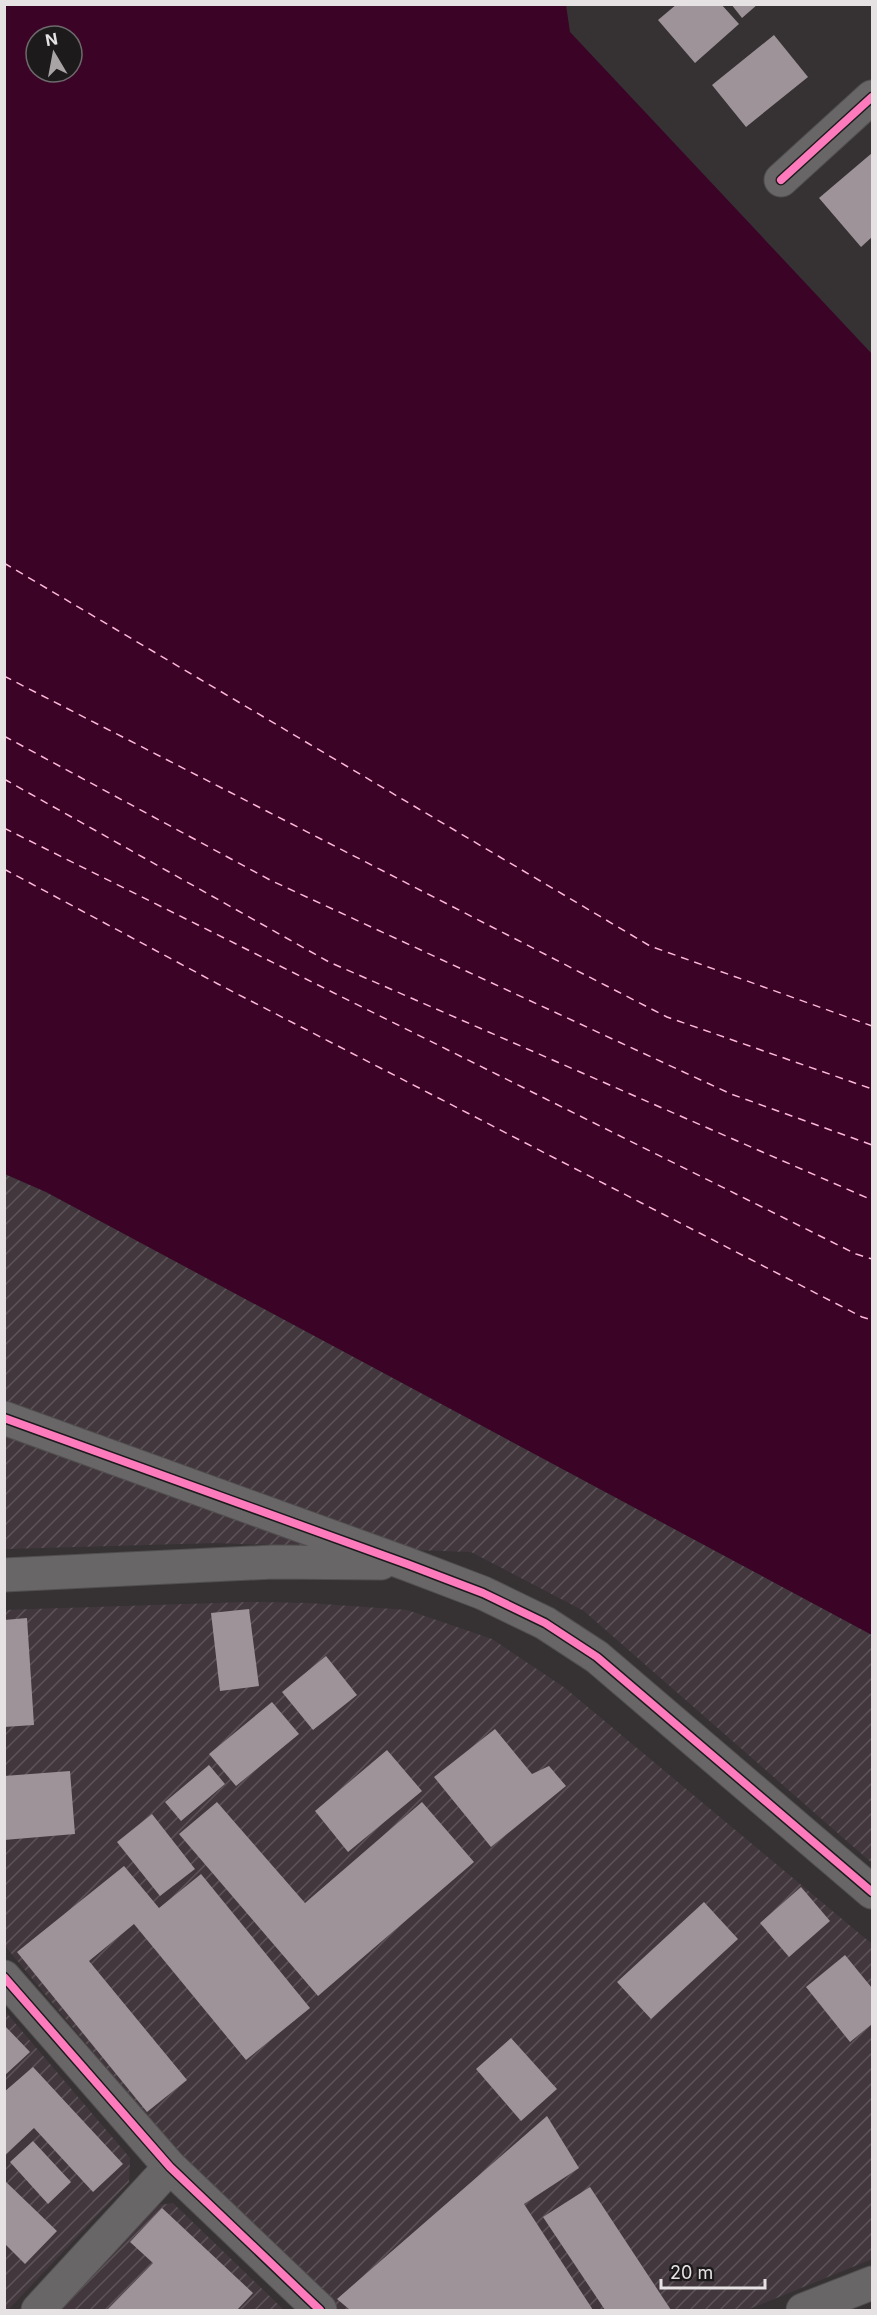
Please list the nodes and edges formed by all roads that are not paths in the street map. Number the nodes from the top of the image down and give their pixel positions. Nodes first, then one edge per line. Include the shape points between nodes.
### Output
1 (873, 97) edge
2 (781, 180) dead end
3 (4, 1418) edge
4 (407, 1564) junction
5 (4, 1575) edge
6 (873, 1892) edge
7 (4, 1977) edge
8 (170, 2167) junction
9 (873, 2283) edge
10 (38, 2310) edge
11 (320, 2310) edge
12 (802, 2310) edge

1 - 2 street
3 - 4 street
4 - 5 street via 273,1562
4 - 6 street via 483,1593 544,1623 597,1657
7 - 8 street
8 - 10 street
8 - 11 street
9 - 12 street

